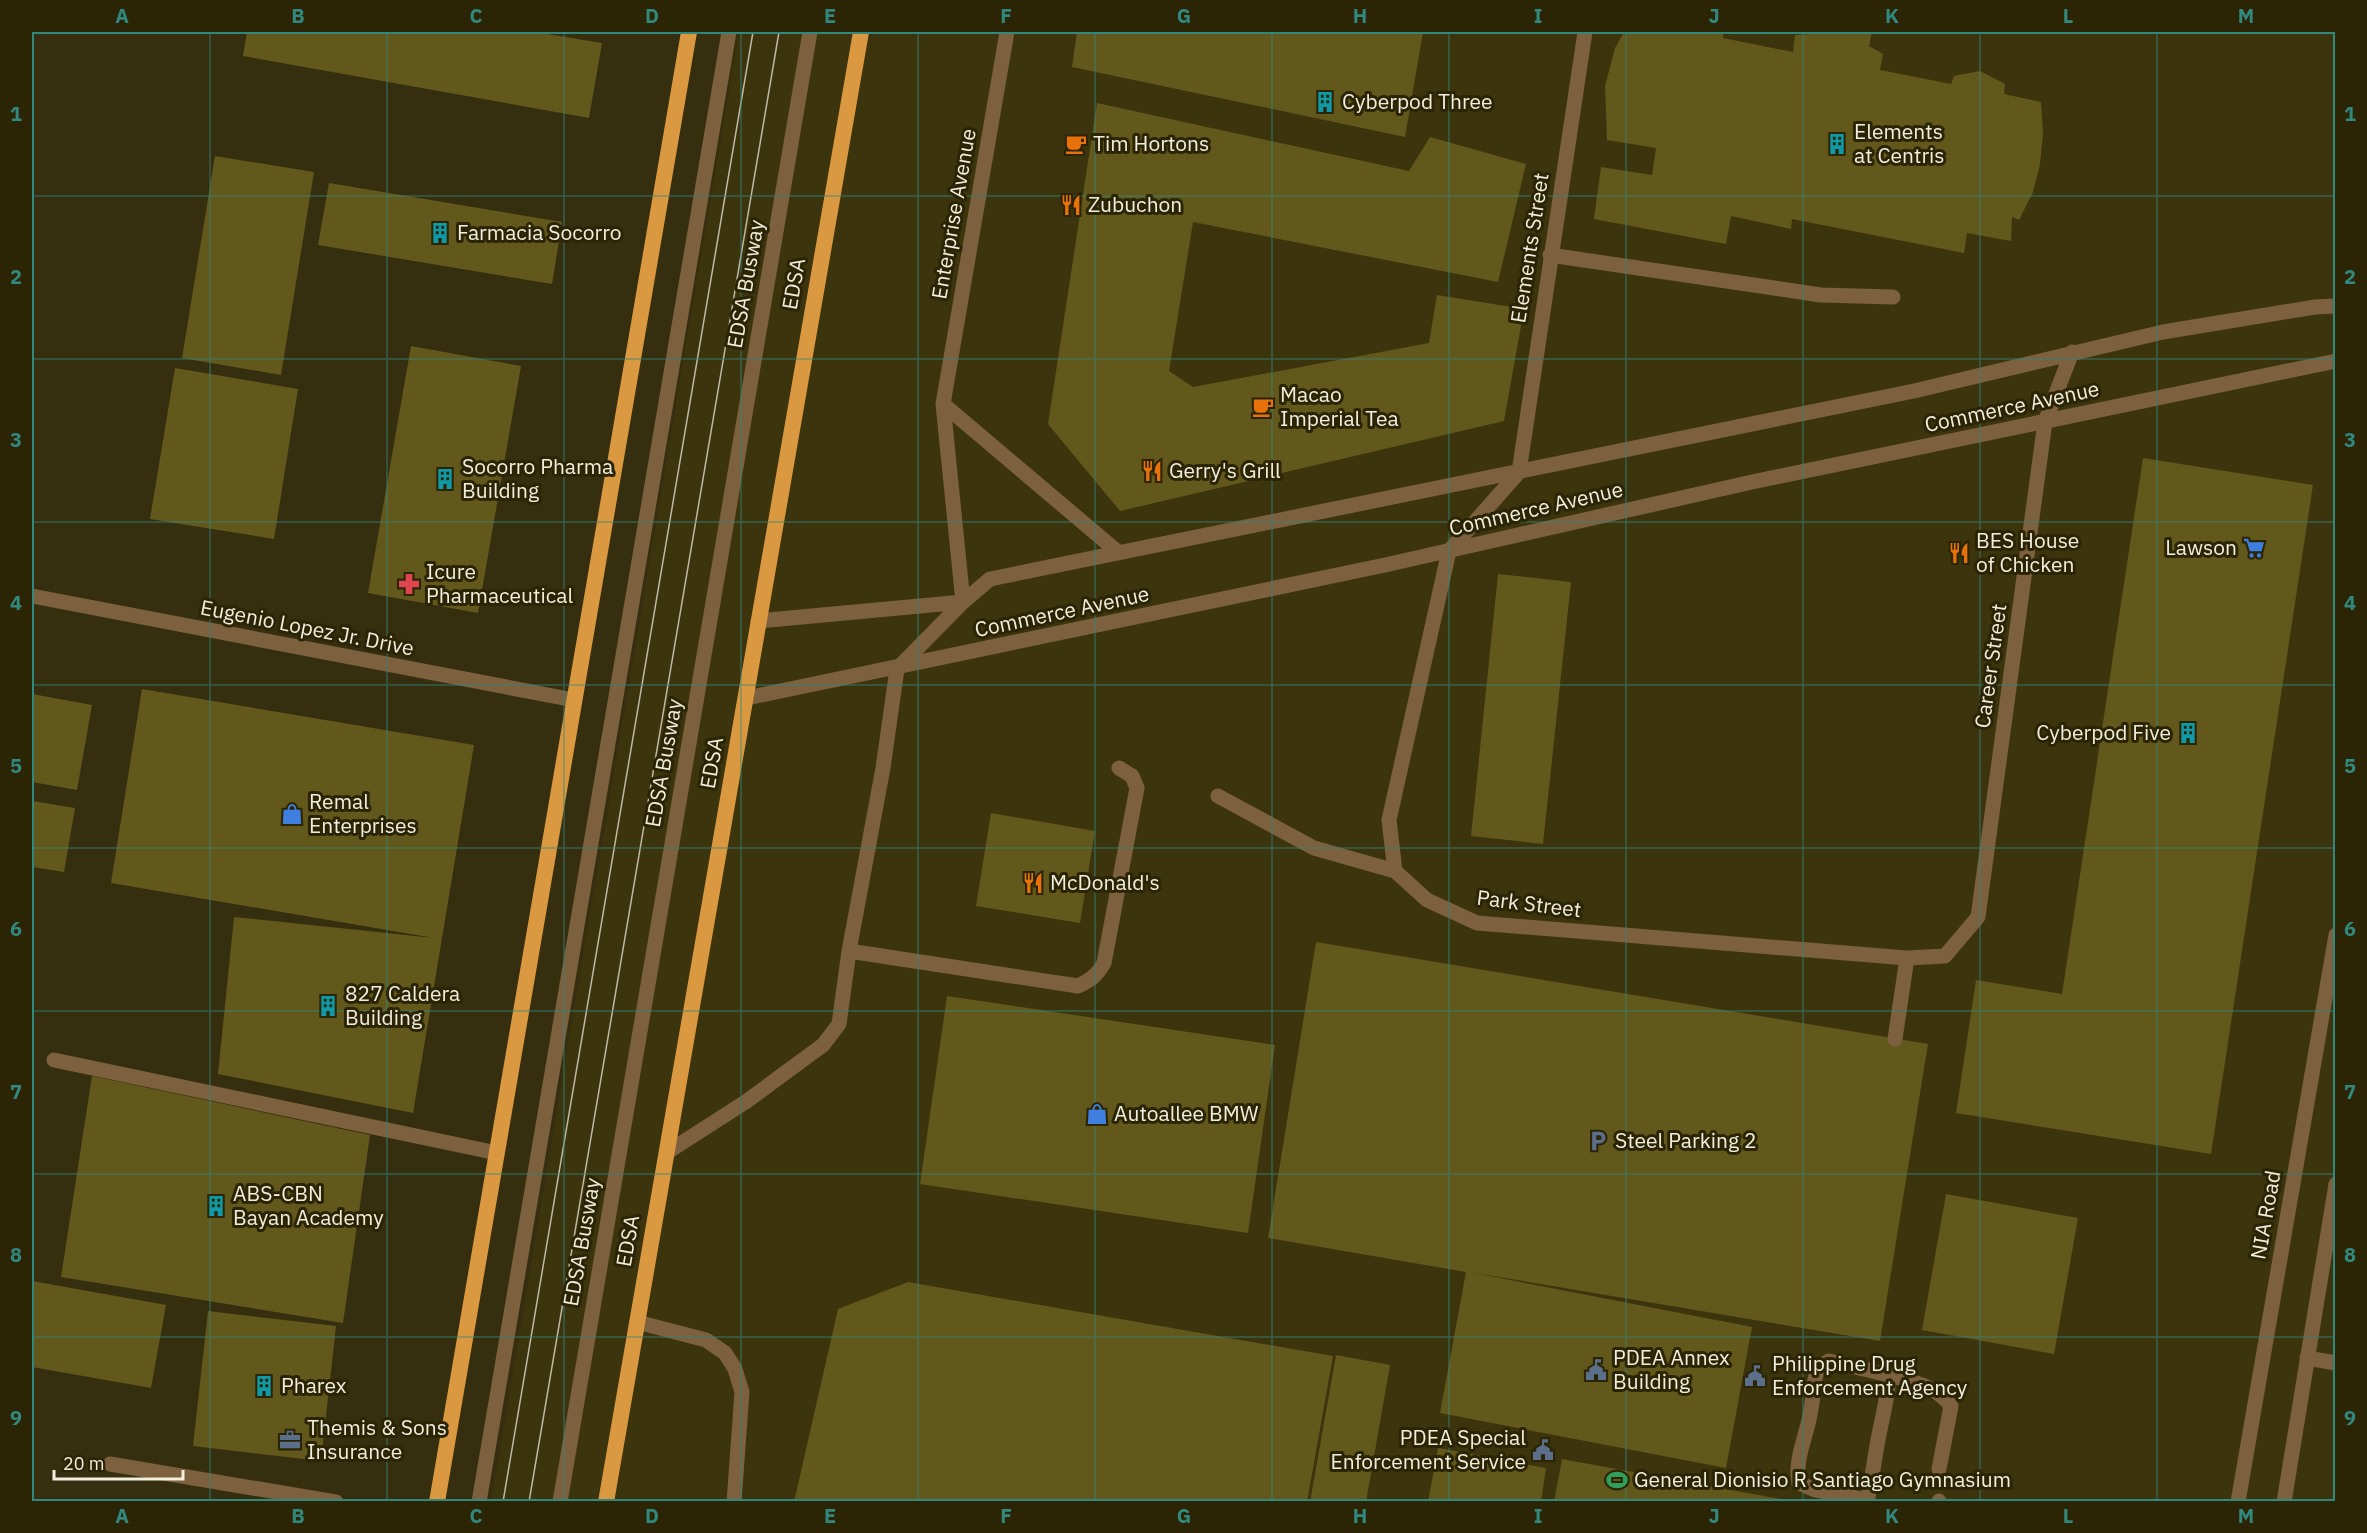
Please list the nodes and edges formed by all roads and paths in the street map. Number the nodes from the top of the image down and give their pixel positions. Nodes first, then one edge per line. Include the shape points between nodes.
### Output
1 (689, 32) edge
2 (729, 32) edge
3 (810, 32) edge
4 (861, 32) edge
5 (1007, 32) edge
6 (1585, 32) edge
7 (1550, 255) junction
8 (1893, 297) dead end
9 (2336, 306) edge
10 (2072, 352) junction
11 (2336, 361) edge
12 (943, 404) junction
13 (2045, 422) junction
14 (1518, 472) junction
15 (1449, 551) junction
16 (1119, 553) junction
17 (32, 596) edge
18 (963, 602) junction
19 (758, 621) junction
20 (897, 669) junction
21 (747, 698) junction
22 (574, 700) junction
23 (1119, 768) dead end
24 (1218, 796) dead end
25 (1395, 871) junction
26 (1978, 917) joint
27 (2336, 935) edge
28 (849, 951) junction
29 (1907, 958) junction
30 (1895, 1039) dead end
31 (54, 1059) dead end
32 (497, 1153) junction
33 (666, 1153) junction
34 (2336, 1184) edge
35 (2330, 1252) edge
36 (637, 1322) junction
37 (2307, 1358) junction
38 (2336, 1363) edge
39 (1889, 1375) junction
40 (110, 1464) dead end
41 (1939, 1469) dead end
42 (1868, 1501) edge
43 (336, 1502) edge
44 (437, 1502) edge
45 (479, 1502) edge
46 (560, 1502) edge
47 (606, 1502) edge
48 (734, 1502) edge
49 (2238, 1502) edge
50 (2284, 1502) edge

1 - 22 highway
2 - 45 street
3 - 46 street, EDSA Busway
4 - 19 highway, EDSA
5 - 12 street, Enterprise Avenue
6 - 7 street, Elements Street
7 - 8 street via 1821,295
7 - 14 street, Elements Street
9 - 10 street, Commerce Avenue via 2163,332
10 - 13 street, Career Street
10 - 14 street, Commerce Avenue via 1914,391
11 - 13 street, Commerce Avenue
12 - 16 street
12 - 18 street, Enterprise Avenue
13 - 15 street, Commerce Avenue via 1590,517
13 - 26 street, Career Street
14 - 15 street
14 - 16 street, Commerce Avenue
15 - 20 street, Commerce Avenue
15 - 25 street via 1389,820
16 - 18 street, Commerce Avenue via 990,579
17 - 22 street, Eugenio Lopez Jr. Drive
18 - 19 street, Commerce Avenue
18 - 20 street
19 - 21 highway, EDSA
20 - 21 street, Commerce Avenue
20 - 28 street via 884,768
21 - 33 highway, EDSA
22 - 32 highway
23 - 28 street via 1132,776 1137,788 1104,963 1089,981 1078,986
24 - 25 street via 1314,848
25 - 29 street, Park Street via 1427,900 1477,923
26 - 29 street, Park Street via 1945,956
27 - 49 street, NIA Road
28 - 33 street via 839,1024 823,1045 747,1101
29 - 30 street
31 - 32 street
32 - 44 highway
33 - 36 highway, EDSA
34 - 35 street
35 - 37 street
36 - 47 highway, EDSA
36 - 48 street via 706,1340 725,1353 735,1369 742,1392
37 - 38 street
37 - 50 street
39 - 41 street via 1934,1389 1951,1406
39 - 42 street
39 - 42 street via 1830,1361 1818,1367 1796,1469 1799,1483 1815,1491
40 - 43 street

